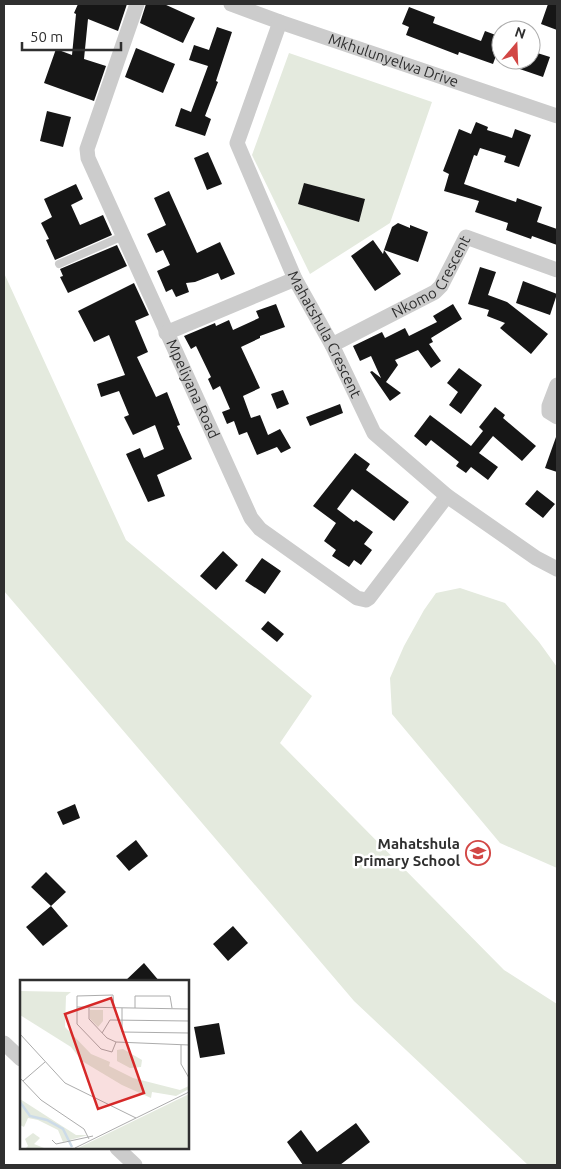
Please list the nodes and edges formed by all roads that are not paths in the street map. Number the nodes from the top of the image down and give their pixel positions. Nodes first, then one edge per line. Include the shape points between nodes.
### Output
1 (136, 4) edge
2 (231, 4) edge
3 (280, 22) junction
4 (556, 113) edge
5 (123, 236) junction
6 (59, 264) dead end
7 (557, 270) edge
8 (295, 279) junction
9 (166, 333) junction
10 (332, 345) junction
11 (557, 385) edge
12 (557, 417) edge
13 (447, 496) junction
14 (557, 569) edge
15 (4, 1043) edge
16 (20, 1058) edge
17 (118, 1149) edge
18 (135, 1165) edge

1 - 5 street, Mpeliyana Road via 87,150
2 - 3 street, Mkhulunyelwa Drive
3 - 4 street, Mkhulunyelwa Drive
3 - 8 street, Mahatshula Crescent via 237,143
5 - 6 lane
5 - 9 street, Mpeliyana Road
7 - 10 street, Nkomo Crescent via 466,237 435,292
8 - 9 street
8 - 10 street, Mahatshula Crescent
9 - 13 street, Mpeliyana Road via 251,518 260,529 357,598 369,598
10 - 13 street, Mahatshula Crescent via 374,433
11 - 12 street via 549,406 549,412
13 - 14 street, Mahatshula Crescent
15 - 16 street
17 - 18 street

